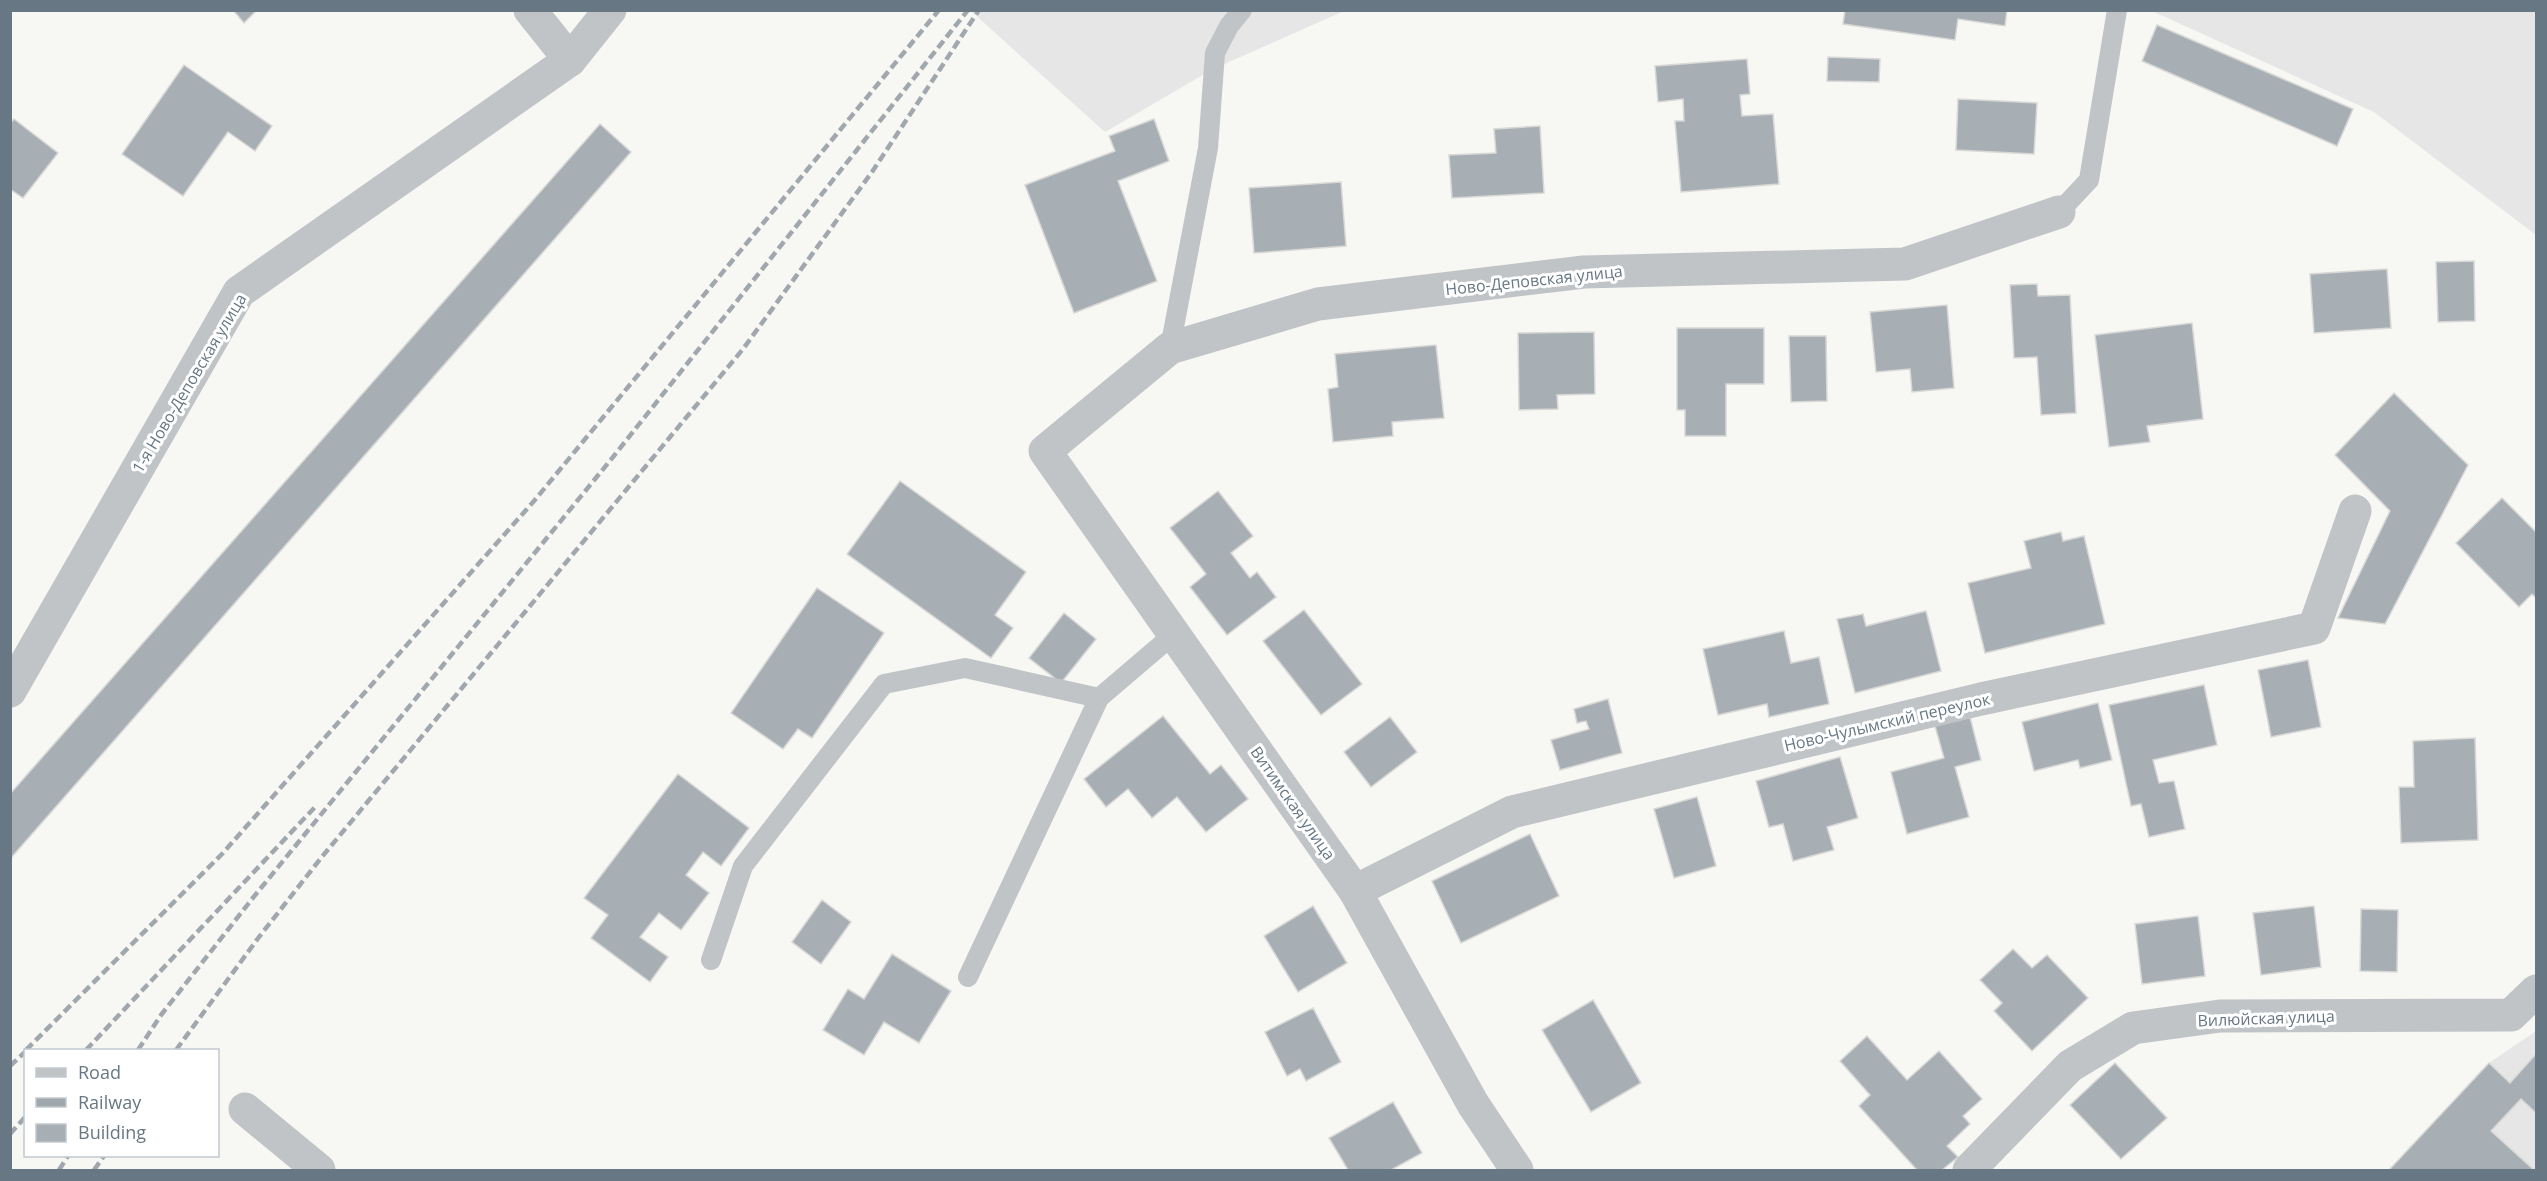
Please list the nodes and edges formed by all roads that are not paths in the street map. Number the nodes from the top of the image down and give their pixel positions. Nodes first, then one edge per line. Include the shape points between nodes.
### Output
1 (530, 10) edge
2 (610, 10) edge
3 (1242, 10) edge
4 (2117, 10) edge
5 (570, 60) junction
6 (2059, 212) joint
7 (1170, 348) junction
8 (1045, 451) joint
9 (2355, 511) dead end
10 (1174, 634) junction
11 (10, 691) edge
12 (1099, 698) junction
13 (1355, 891) junction
14 (711, 960) dead end
15 (968, 977) dead end
16 (2536, 991) edge
17 (245, 1109) dead end
18 (319, 1170) edge
19 (1517, 1170) edge
20 (1969, 1170) edge

1 - 5 street
2 - 5 street, 1-я Ново-Деповская улица
3 - 7 lane via 1215,53 1208,148
4 - 6 lane via 2089,180
5 - 11 street, 1-я Ново-Деповская улица via 239,292
6 - 7 street, Ново-Деповская улица via 1905,264 1584,272 1318,304
7 - 8 street, Ново-Деповская улица
8 - 10 street, Витимская улица
9 - 13 street, Ново-Чулымский переулок via 2314,628 1981,699 1512,812
10 - 12 lane
10 - 13 street, Витимская улица
12 - 14 lane via 964,668 884,684 743,866
12 - 15 lane
13 - 19 street, Витимская улица via 1473,1104
16 - 20 street, Вилюйская улица via 2511,1015 2220,1016 2133,1028 2070,1066
17 - 18 street

